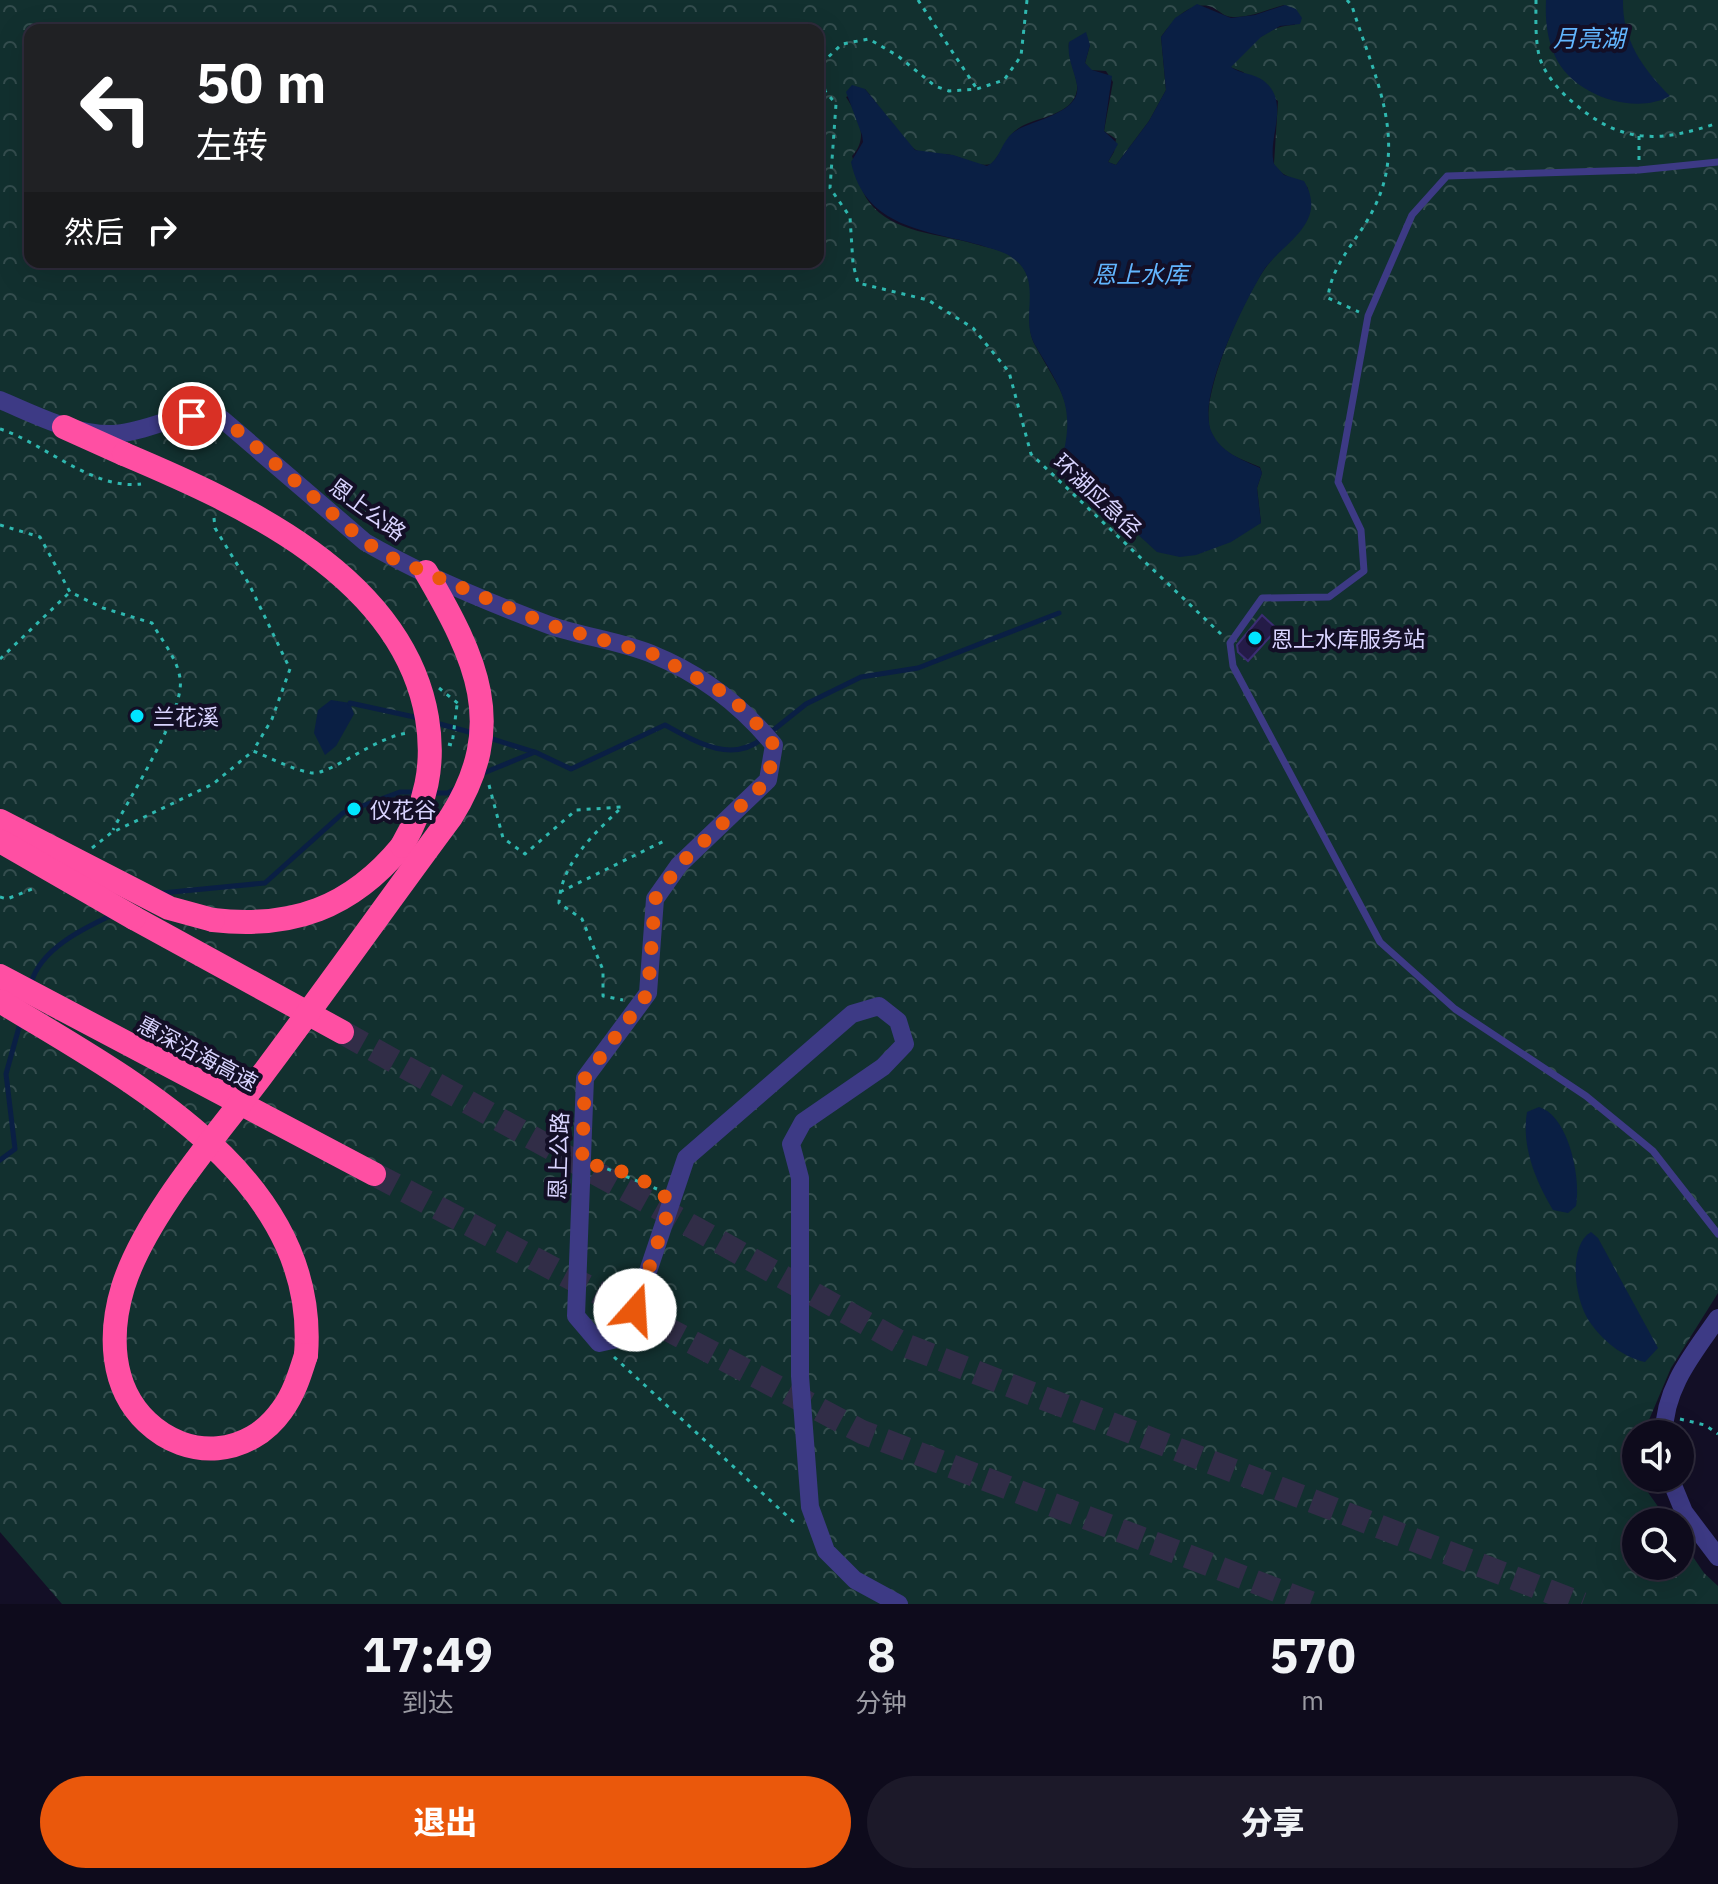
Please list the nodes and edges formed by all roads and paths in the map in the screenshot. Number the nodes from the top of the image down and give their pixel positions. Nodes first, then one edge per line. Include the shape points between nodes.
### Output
1 (918, 0) edge
2 (1027, 0) edge
3 (1347, 0) edge
4 (1536, 0) edge
5 (824, 61) edge
6 (824, 84) edge
7 (977, 89) junction
8 (1718, 123) edge
9 (1639, 136) junction
10 (1718, 162) edge
11 (1639, 170) junction
12 (1368, 316) junction
13 (0, 400) edge
14 (64, 427) junction
15 (0, 429) edge
16 (144, 484) dead end
17 (214, 514) dead end
18 (0, 525) edge
19 (426, 572) junction
20 (70, 592) junction
21 (1230, 643) junction
22 (0, 659) edge
23 (431, 680) dead end
24 (422, 736) dead end
25 (437, 740) dead end
26 (253, 751) junction
27 (488, 781) dead end
28 (0, 821) edge
29 (111, 833) junction
30 (0, 841) edge
31 (664, 841) dead end
32 (86, 852) dead end
33 (48, 882) dead end
34 (560, 892) junction
35 (0, 897) edge
36 (0, 976) edge
37 (623, 1000) dead end
38 (0, 1001) edge
39 (342, 1032) tunnel mouth
40 (582, 1164) junction
41 (374, 1174) tunnel mouth
42 (671, 1203) junction
43 (1718, 1234) edge
44 (1718, 1318) edge
45 (599, 1343) junction
46 (1665, 1420) edge
47 (1694, 1425) edge
48 (1718, 1434) edge
49 (1676, 1492) edge
50 (800, 1528) dead end
51 (1718, 1557) edge
52 (899, 1604) edge

1 - 7 path
2 - 7 path via 1021,56 1004,80
3 - 12 path via 1391,130 1388,175 1373,211 1330,278 1328,298
4 - 9 path via 1539,58 1563,94 1599,125
5 - 7 path, 环湖应急径 via 842,44 869,39 935,86
6 - 21 path, 环湖应急径 via 836,104 830,188 850,217 858,283 928,300 973,328 1009,372 1031,454
8 - 9 path via 1680,135
9 - 11 path
10 - 11 lane
11 - 12 lane via 1447,176 1412,215
12 - 21 lane via 1338,482 1361,530 1364,571 1329,597 1262,598
13 - 14 street, 恩上公路
14 - 19 street, 恩上公路 via 110,434 202,414 222,419 347,528 392,558
14 - 28 highway, bridge via 196,484 269,523 325,564 388,626 408,654 430,734 431,766 417,820 386,866 328,907 288,921 213,920 169,908
15 - 16 path via 61,462 128,485
17 - 26 path via 215,528 290,669 272,719
18 - 20 path via 40,537
19 - 38 highway, bridge via 468,647 476,672 484,723 474,774 451,817 185,1177 136,1256 116,1314 117,1371 140,1416 159,1434 201,1450 223,1449 259,1435 283,1409 306,1355 309,1321 302,1288 271,1217 235,1166 148,1092
19 - 40 street, 恩上公路 via 549,625 653,654 721,691 774,745 768,780 679,865 655,899 648,993 585,1078
20 - 22 path
20 - 29 path via 152,623 177,663 181,682 166,734
21 - 43 lane via 1233,666 1380,942 1455,1009 1586,1096 1653,1151
23 - 25 path via 457,705 452,745
24 - 26 path via 407,732 314,774
26 - 29 path via 213,784
27 - 34 path via 503,838 525,854 576,810 622,807 582,846
29 - 32 path
30 - 39 highway, bridge
31 - 34 path
33 - 35 path
34 - 37 path via 559,903 582,919 603,970 603,996
36 - 41 highway, 惠深沿海高速
40 - 42 path via 608,1166 642,1180
40 - 45 street, 恩上公路 via 576,1316
42 - 45 street via 626,1337
42 - 52 street via 686,1158 852,1014 879,1006 898,1021 905,1044 883,1067 803,1122 791,1144 800,1178 800,1376 810,1507 826,1551 855,1580
44 - 46 street via 1677,1378
45 - 50 path
47 - 48 path
49 - 51 street

